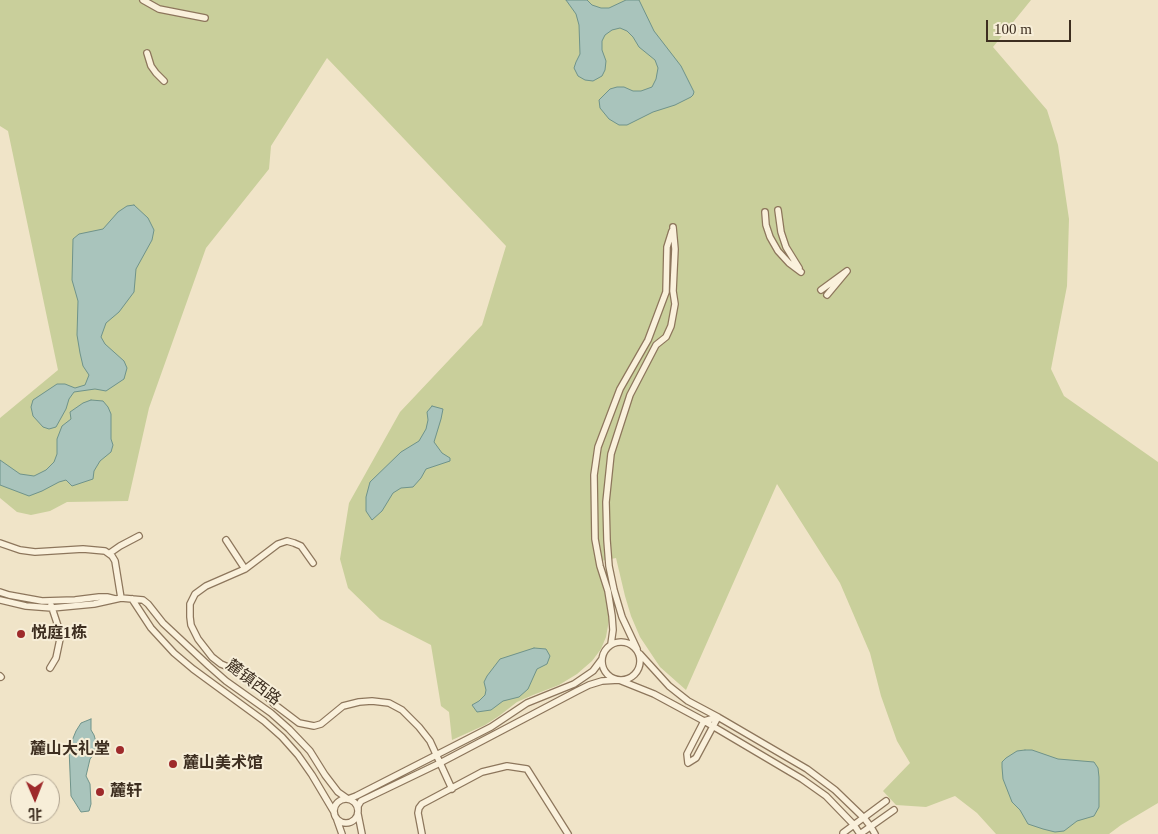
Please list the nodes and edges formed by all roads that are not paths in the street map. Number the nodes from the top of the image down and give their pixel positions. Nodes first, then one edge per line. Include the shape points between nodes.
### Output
1 (143, 0) edge
2 (205, 18) dead end
3 (147, 53) dead end
4 (164, 81) dead end
5 (778, 210) dead end
6 (765, 212) dead end
7 (821, 290) dead end
8 (827, 295) dead end
9 (139, 536) dead end
10 (226, 540) dead end
11 (0, 543) edge
12 (110, 553) junction
13 (313, 563) dead end
14 (245, 569) junction
15 (611, 590) junction
16 (0, 592) edge
17 (118, 598) junction
18 (132, 599) junction
19 (0, 600) edge
20 (50, 601) junction
21 (52, 608) junction
22 (611, 644) junction
23 (638, 652) junction
24 (602, 659) junction
25 (50, 668) dead end
26 (619, 680) junction
27 (574, 684) junction
28 (576, 691) junction
29 (718, 717) junction
30 (704, 721) junction
31 (713, 726) junction
32 (491, 727) junction
33 (495, 734) junction
34 (437, 755) junction
35 (440, 763) junction
36 (452, 789) junction
37 (348, 799) junction
38 (886, 801) dead end
39 (894, 810) dead end
40 (358, 812) junction
41 (335, 815) junction
42 (864, 818) junction
43 (854, 825) junction
44 (871, 827) junction
45 (342, 834) edge
46 (362, 834) edge
47 (422, 834) edge
48 (568, 834) edge
49 (843, 834) edge
50 (860, 834) edge
51 (875, 834) edge

1 - 2 street via 160,8
3 - 4 street via 151,66
5 - 6 street via 786,247 802,272 778,251 766,225
7 - 8 street via 847,271
9 - 12 street
10 - 14 street
11 - 12 street via 35,552 84,549
12 - 17 street via 115,561
13 - 14 street via 300,546 287,541
14 - 34 street via 206,586 195,594 190,604 191,625 212,657 250,678 274,704 307,726 322,724 343,706 372,701 389,703 402,710 419,727
15 - 15 street via 606,502 611,454 630,395 656,345 666,337 671,326 675,304 673,227 667,247 666,292 648,340 620,389 598,447 594,475 596,539 600,566
15 - 22 street
15 - 23 street
16 - 20 street
17 - 18 street
17 - 20 street
17 - 21 street
18 - 37 street, 麓镇西路 via 148,604 163,623 226,681 290,729 310,751 338,792
18 - 41 street via 151,628 174,653 282,737 312,775
19 - 21 street
20 - 21 street
21 - 25 street via 60,639
22 - 23 street via 625,642
22 - 24 street
23 - 26 street via 639,670 634,676
23 - 29 street via 669,686 688,701
24 - 26 street via 606,673
24 - 27 street via 593,671
26 - 28 street via 602,681
26 - 30 street via 654,694
27 - 28 street
27 - 32 street via 527,703
28 - 33 street
29 - 30 street
29 - 31 street
29 - 42 street via 807,769
30 - 31 street
30 - 31 street via 686,754 688,764 696,758
31 - 43 street via 818,790
32 - 33 street
32 - 34 street
33 - 35 street
34 - 35 street
34 - 37 street
35 - 36 street
35 - 40 street via 361,801
36 - 47 street via 419,808
36 - 48 street via 489,770 507,766 527,769
37 - 40 street via 355,802
37 - 41 street via 335,805
38 - 42 street
39 - 44 street
40 - 41 street via 348,822 342,822
40 - 46 street
41 - 45 street
42 - 43 street
42 - 44 street
43 - 49 street
43 - 50 street
44 - 50 street
44 - 51 street

